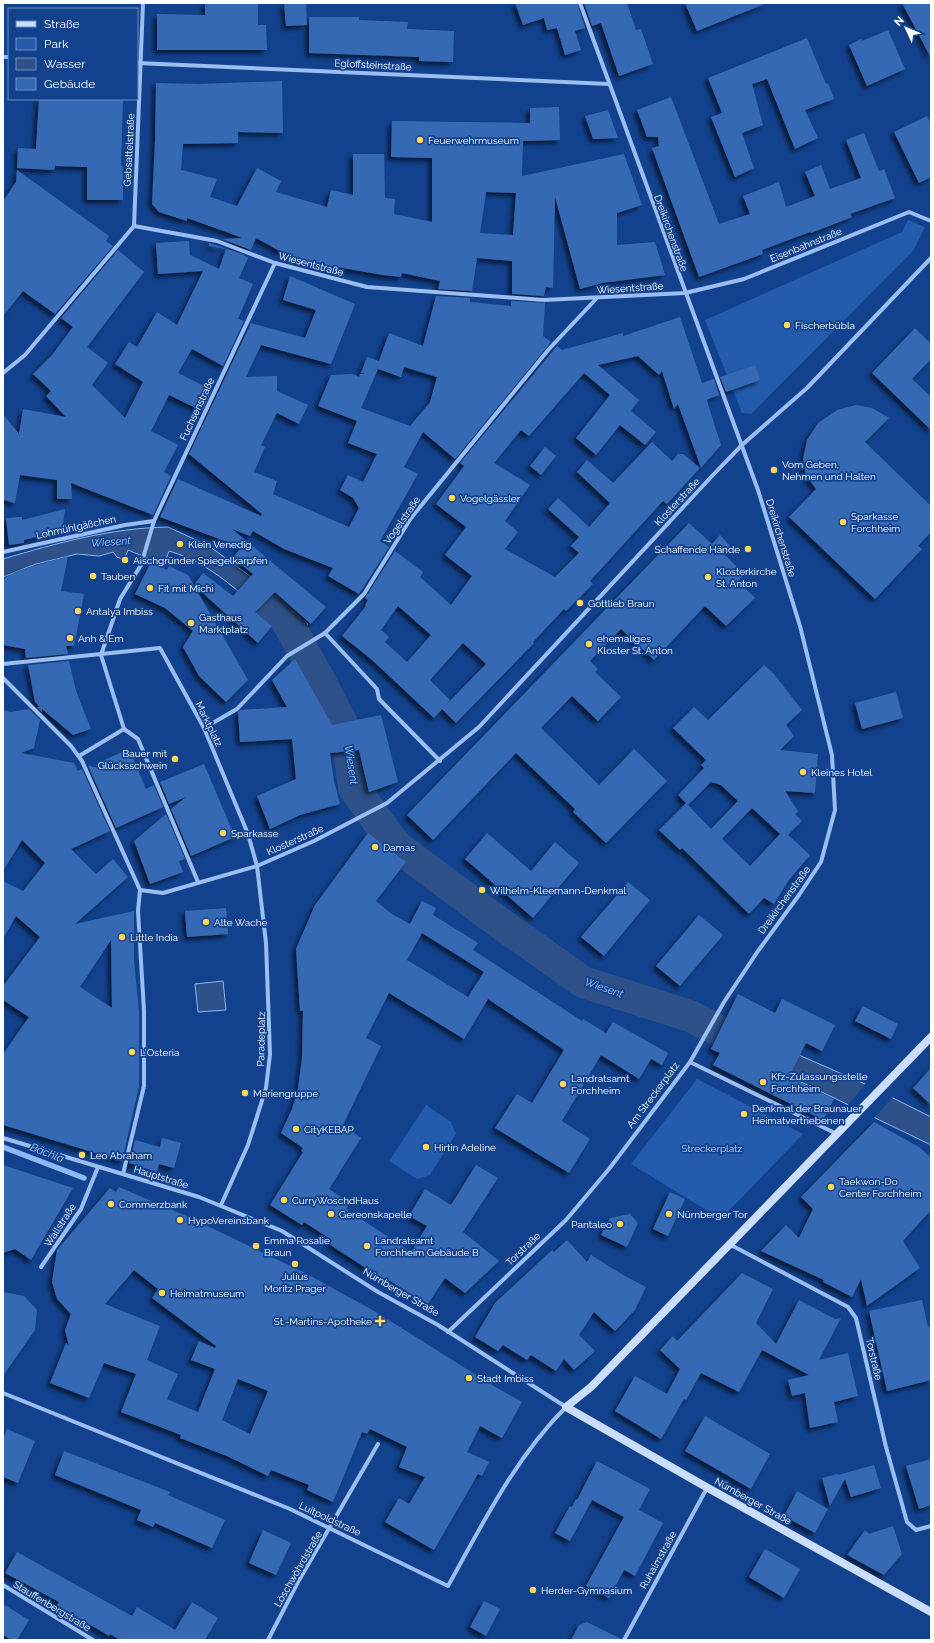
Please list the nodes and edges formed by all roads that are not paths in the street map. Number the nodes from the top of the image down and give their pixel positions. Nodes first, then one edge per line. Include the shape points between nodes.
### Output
1 (143, 3) edge
2 (580, 3) edge
3 (139, 63) edge
4 (609, 84) junction
5 (138, 96) edge
6 (138, 100) edge
7 (931, 221) edge
8 (134, 226) junction
9 (931, 258) edge
10 (275, 263) junction
11 (685, 293) junction
12 (596, 299) junction
13 (3, 373) edge
14 (742, 445) junction
15 (154, 521) junction
16 (3, 552) edge
17 (326, 633) junction
18 (100, 655) junction
19 (3, 664) edge
20 (3, 678) edge
21 (204, 728) junction
22 (124, 729) junction
23 (78, 756) junction
24 (440, 761) junction
25 (257, 866) junction
26 (198, 882) junction
27 (140, 890) junction
28 (931, 1037) edge
29 (690, 1062) junction
30 (837, 1134) junction
31 (3, 1138) edge
32 (98, 1168) junction
33 (604, 1173) joint
34 (123, 1174) junction
35 (221, 1205) junction
36 (728, 1244) junction
37 (41, 1267) dead end
38 (448, 1332) junction
39 (3, 1393) edge
40 (566, 1407) junction
41 (378, 1444) dead end
42 (708, 1488) junction
43 (931, 1526) edge
44 (331, 1528) junction
45 (3, 1585) edge
46 (931, 1612) edge
47 (93, 1640) edge
48 (268, 1640) edge
49 (624, 1640) edge

1 - 3 street, Gebsattelstraße
2 - 4 street, Dreikirchenstraße
3 - 4 street, Egloffsteinstraße
3 - 5 street, Gebsattelstraße
4 - 11 street, Dreikirchenstraße
6 - 8 street, Gebsattelstraße
7 - 11 street, Eisenbahnstraße via 909,212 744,279
8 - 10 street, Wiesentstraße via 217,241
8 - 13 street via 25,355
9 - 14 street, Klosterstraße via 813,382
10 - 12 street, Wiesentstraße via 366,287 544,300
10 - 15 street, Fuchsenstraße
11 - 12 street, Wiesentstraße
11 - 14 street, Dreikirchenstraße
12 - 17 street, Vogelstraße via 531,371 411,518 364,594
14 - 24 street, Klosterstraße via 479,727
14 - 29 street, Dreikirchenstraße via 805,644 832,755 835,810 821,862 724,1002
15 - 16 street, Lohmühlgäßchen
15 - 18 street, Fuchsenstraße via 141,564 120,599
17 - 21 street, Vogelstraße via 287,656 237,709
17 - 24 street via 377,689 379,699
18 - 19 street, Marktplatz
18 - 21 street, Marktplatz via 160,648
18 - 22 street
20 - 23 street
21 - 25 street, Marktplatz via 248,834
22 - 23 street
22 - 26 street via 138,739
23 - 27 street
24 - 25 street, Klosterstraße via 387,803 314,841
25 - 26 street, Klosterstraße
25 - 35 street, Paradeplatz via 266,943 270,1054 266,1088 248,1145
26 - 27 street, Klosterstraße via 163,893
27 - 34 street via 138,911 144,1011 144,1086
28 - 30 street
29 - 30 street, Am Streckerplatz
29 - 33 street, Am Streckerplatz
30 - 36 street
31 - 32 street, Hauptstraße
32 - 34 street, Hauptstraße
32 - 37 street, Wallstraße via 81,1209
33 - 38 street, Torstraße via 566,1220
34 - 35 street, Hauptstraße
35 - 38 street, Nürnberger Straße via 282,1231 378,1292
36 - 40 street via 591,1387
36 - 43 street, Torstraße via 848,1307 856,1318 907,1522 916,1530
38 - 40 street, Nürnberger Straße
39 - 44 street, Luitpoldstraße
40 - 42 street, Nürnberger Straße
40 - 44 street, Luitpoldstraße via 527,1451 498,1496 448,1586
41 - 44 street, Löschwöhrdstraße
42 - 46 street, Nürnberger Straße
42 - 49 street, Ruhalmstraße
44 - 48 street, Löschwöhrdstraße via 298,1582
45 - 47 street, Stauffenbergstraße

